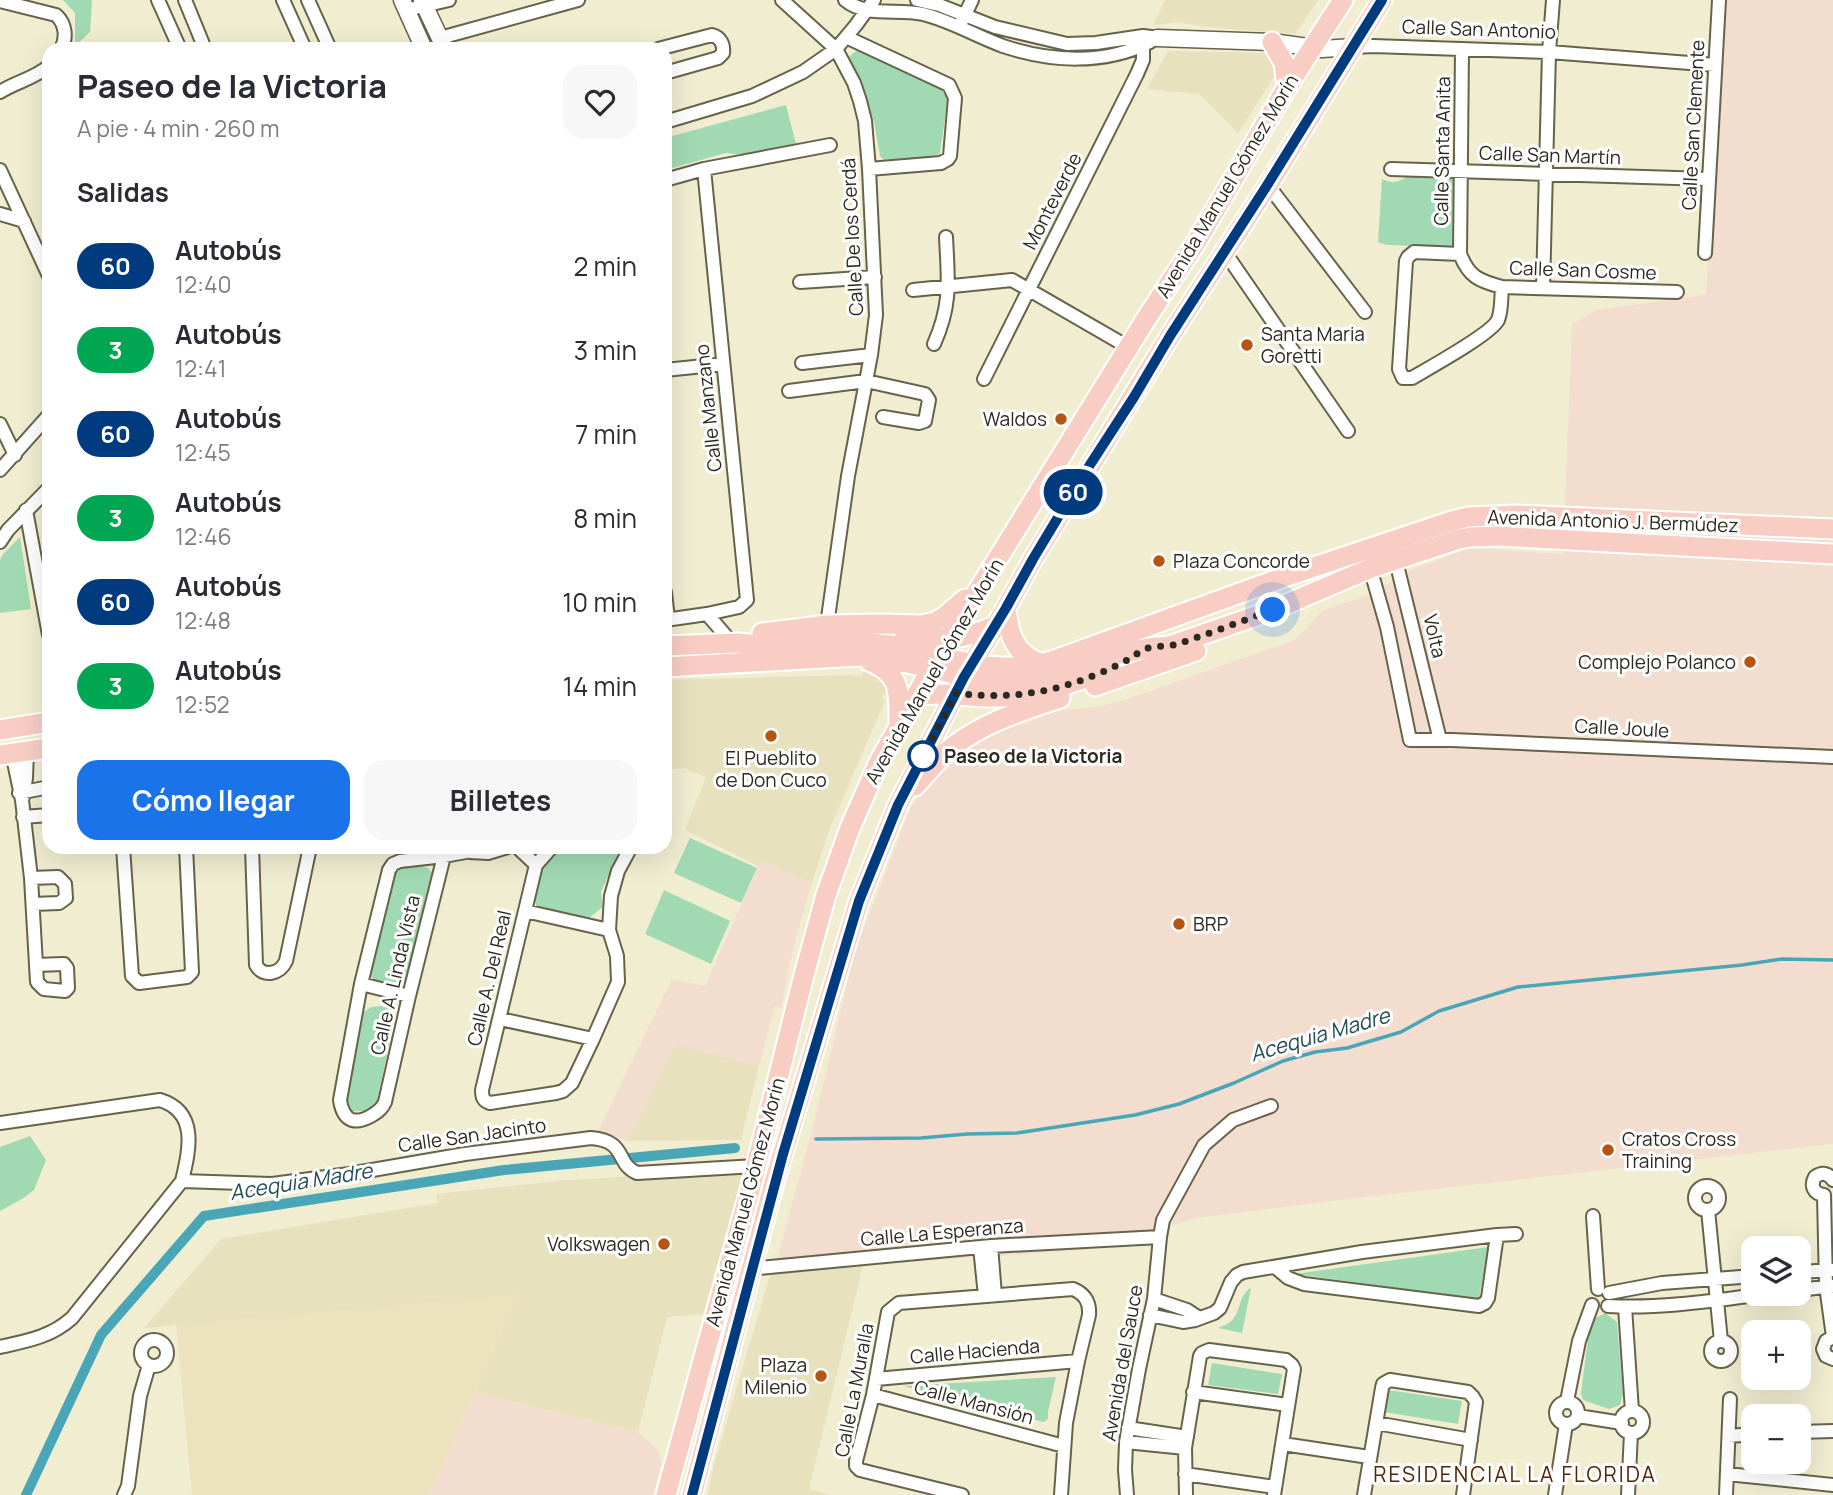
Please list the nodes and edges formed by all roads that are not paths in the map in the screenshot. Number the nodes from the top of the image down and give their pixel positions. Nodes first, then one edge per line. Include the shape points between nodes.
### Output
1 (158, 0) edge
2 (185, 0) edge
3 (283, 0) edge
4 (308, 0) edge
5 (449, 0) edge
6 (578, 0) edge
7 (782, 0) edge
8 (845, 0) edge
9 (917, 0) edge
10 (972, 0) edge
11 (1343, 0) edge
12 (1382, 0) edge
13 (1553, 0) edge
14 (1719, 0) edge
15 (0, 1) edge
16 (423, 3) edge
17 (404, 5) edge
18 (870, 5) edge
19 (949, 10) edge
20 (965, 15) junction
21 (959, 28) junction
22 (846, 37) junction
23 (1147, 40) junction
24 (63, 42) edge
25 (177, 42) edge
26 (202, 42) edge
27 (301, 42) edge
28 (323, 42) edge
29 (421, 42) edge
30 (441, 42) edge
31 (448, 42) edge
32 (1272, 42) junction
33 (672, 45) edge
34 (1313, 47) junction
35 (1354, 47) junction
36 (835, 49) junction
37 (1462, 49) junction
38 (1549, 52) junction
39 (1715, 65) junction
40 (672, 70) edge
41 (42, 71) edge
42 (1287, 87) junction
43 (0, 92) edge
44 (672, 120) edge
45 (830, 145) dead end
46 (704, 169) junction
47 (869, 169) junction
48 (1391, 169) dead end
49 (0, 170) edge
50 (1460, 171) junction
51 (1545, 174) junction
52 (672, 178) edge
53 (1708, 179) junction
54 (1266, 187) junction
55 (0, 214) edge
56 (24, 221) junction
57 (946, 237) dead end
58 (1705, 253) dead end
59 (1223, 254) junction
60 (1460, 254) junction
61 (42, 261) edge
62 (875, 277) junction
63 (800, 282) dead end
64 (948, 286) junction
65 (1502, 287) junction
66 (1543, 288) junction
67 (1030, 289) junction
68 (913, 290) dead end
69 (1677, 292) dead end
70 (1365, 312) dead end
71 (1146, 319) junction
72 (1170, 336) junction
73 (934, 344) dead end
74 (1128, 347) junction
75 (871, 355) junction
76 (802, 363) dead end
77 (723, 364) junction
78 (672, 369) edge
79 (1145, 378) junction
80 (984, 379) dead end
81 (866, 382) junction
82 (789, 391) dead end
83 (883, 417) dead end
84 (42, 423) edge
85 (0, 424) edge
86 (1348, 431) dead end
87 (15, 455) junction
88 (0, 470) edge
89 (42, 495) edge
90 (26, 510) junction
91 (1833, 532) edge
92 (0, 542) edge
93 (1393, 550) junction
94 (1827, 554) edge
95 (1368, 559) junction
96 (1321, 566) junction
97 (987, 575) junction
98 (42, 597) edge
99 (1006, 608) junction
100 (1273, 610) junction
101 (707, 614) junction
102 (672, 624) edge
103 (827, 625) junction
104 (995, 626) junction
105 (672, 627) edge
106 (726, 636) junction
107 (761, 645) junction
108 (672, 646) edge
109 (1148, 648) junction
110 (939, 654) junction
111 (858, 656) junction
112 (713, 663) junction
113 (1041, 664) junction
114 (672, 666) edge
115 (964, 678) junction
116 (916, 696) junction
117 (42, 723) edge
118 (898, 727) junction
119 (0, 730) edge
120 (1440, 740) junction
121 (42, 749) edge
122 (13, 753) edge
123 (1833, 757) edge
124 (42, 789) edge
125 (22, 795) junction
126 (898, 805) junction
127 (42, 816) edge
128 (23, 817) junction
129 (846, 837) junction
130 (123, 854) edge
131 (186, 854) edge
132 (252, 854) edge
133 (309, 854) edge
134 (453, 854) edge
135 (541, 854) edge
136 (627, 854) edge
137 (444, 856) junction
138 (874, 859) junction
139 (31, 877) junction
140 (830, 884) junction
141 (859, 901) junction
142 (33, 904) junction
143 (525, 911) junction
144 (610, 930) junction
145 (36, 965) junction
146 (361, 984) junction
147 (408, 996) junction
148 (500, 1018) junction
149 (593, 1039) junction
150 (1271, 1106) dead end
151 (0, 1124) edge
152 (756, 1166) junction
153 (1833, 1180) edge
154 (182, 1181) junction
155 (1828, 1192) edge
156 (1708, 1210) dead end
157 (1593, 1216) dead end
158 (1516, 1234) dead end
159 (1497, 1235) junction
160 (1160, 1237) junction
161 (985, 1246) junction
162 (1275, 1266) junction
163 (752, 1269) junction
164 (1830, 1270) edge
165 (727, 1271) junction
166 (1811, 1271) edge
167 (1741, 1277) edge
168 (1714, 1279) junction
169 (1830, 1286) edge
170 (1811, 1288) edge
171 (1603, 1291) junction
172 (990, 1295) junction
173 (1741, 1298) edge
174 (1154, 1299) junction
175 (1717, 1301) junction
176 (1592, 1305) junction
177 (1608, 1306) junction
178 (1625, 1307) junction
179 (1150, 1315) junction
180 (1199, 1318) junction
181 (1833, 1337) edge
182 (1721, 1341) dead end
183 (0, 1347) edge
184 (1833, 1359) edge
185 (1078, 1361) junction
186 (149, 1365) dead end
187 (876, 1379) junction
188 (1194, 1392) junction
189 (873, 1395) junction
190 (1730, 1399) dead end
191 (1567, 1401) junction
192 (1288, 1405) junction
193 (1632, 1411) junction
194 (1578, 1416) junction
195 (1376, 1423) junction
196 (1566, 1424) junction
197 (1128, 1428) junction
198 (1626, 1428) junction
199 (1833, 1431) edge
200 (1811, 1432) edge
201 (1741, 1435) edge
202 (1729, 1436) junction
203 (1471, 1440) junction
204 (1126, 1441) junction
205 (1186, 1442) junction
206 (1283, 1444) junction
207 (1064, 1446) junction
208 (1369, 1457) junction
209 (1185, 1474) junction
210 (1727, 1474) junction
211 (1833, 1485) edge
212 (1274, 1491) edge
213 (124, 1495) edge
214 (666, 1495) edge
215 (692, 1495) edge
216 (962, 1495) edge
217 (1061, 1495) edge
218 (1127, 1495) edge
219 (1186, 1495) edge
220 (1364, 1495) edge
221 (1463, 1495) edge
222 (1555, 1495) edge
223 (1628, 1495) edge
224 (1727, 1495) edge

1 - 25 street
2 - 26 street
3 - 27 street
4 - 28 street
5 - 16 street
6 - 31 street
7 - 36 street, Calle De los Cerdá
8 - 18 street via 858,9
9 - 19 street
10 - 20 street
11 - 34 main road, Avenida Manuel Gómez Morín
12 - 35 main road, Avenida Manuel Gómez Morín
13 - 38 street
14 - 39 street, Calle San Clemente
15 - 24 street via 56,15 65,35
16 - 17 street
16 - 30 street
17 - 29 street
18 - 19 street via 923,14
18 - 22 street
19 - 20 street
19 - 21 street
20 - 21 street
20 - 23 street via 1066,44
21 - 23 street via 1005,46 1060,58 1108,56
22 - 36 street
22 - 47 street via 949,85 955,98 948,159
23 - 32 street, Calle San Antonio
23 - 67 street, Monteverde via 1138,74
32 - 34 street, Calle San Antonio
32 - 42 main road via 1284,64
33 - 40 street via 712,35 722,42 723,52 718,58
34 - 35 street, Calle San Antonio
34 - 42 main road, Avenida Manuel Gómez Morín
35 - 37 street, Calle San Antonio
35 - 54 main road, Avenida Manuel Gómez Morín
36 - 44 street via 783,83
36 - 47 street, Calle De los Cerdá via 860,101
37 - 38 street, Calle San Antonio
37 - 50 street, Calle Santa Anita
38 - 39 street, Calle San Antonio
38 - 51 street
39 - 53 street, Calle San Clemente
41 - 43 street
42 - 71 main road, Avenida Manuel Gómez Morín
45 - 46 street
46 - 52 street
46 - 77 street, Calle Manzano
47 - 62 street, Calle De los Cerdá
48 - 50 street, Calle San Martín
49 - 56 street
50 - 51 street, Calle San Martín
50 - 60 street, Calle Santa Anita
51 - 53 street, Calle San Martín
51 - 66 street
53 - 58 street, Calle San Clemente
54 - 59 main road, Avenida Manuel Gómez Morín
54 - 70 street
55 - 56 street
56 - 61 street
57 - 64 street
59 - 72 main road, Avenida Manuel Gómez Morín
59 - 86 street
60 - 65 street, Calle San Cosme via 1477,279
60 - 65 street via 1414,252 1406,261 1399,369 1403,378 1412,378 1488,331 1498,320
62 - 63 street
62 - 75 street, Calle De los Cerdá
64 - 67 street via 1012,280
64 - 68 street
64 - 73 street via 946,313
65 - 66 street, Calle San Cosme
66 - 69 street, Calle San Cosme
67 - 74 street
67 - 80 street, Monteverde
71 - 72 main road via 1156,334
71 - 74 main road, Avenida Manuel Gómez Morín
72 - 79 main road, Avenida Manuel Gómez Morín
74 - 79 main road via 1139,357
74 - 97 main road, Avenida Manuel Gómez Morín
75 - 76 street
75 - 81 street, Calle De los Cerdá
77 - 78 street
77 - 101 street, Calle Manzano via 747,600 739,607
79 - 99 main road, Avenida Manuel Gómez Morín
81 - 82 street
81 - 83 street via 925,394 929,400 925,421
81 - 103 street, Calle De los Cerdá
84 - 87 street
85 - 87 street
87 - 88 street
89 - 90 street
90 - 92 street
90 - 98 street
91 - 93 main road, Avenida Antonio J. Bermúdez via 1486,515 1452,521
91 - 94 street
93 - 94 main road via 1484,536
93 - 95 main road, Avenida Antonio J. Bermúdez
93 - 120 street, Volta
95 - 96 main road, Avenida Antonio J. Bermúdez
95 - 100 main road
95 - 120 street, Calle Joule via 1410,740
96 - 109 main road via 1289,590 1172,633
96 - 113 main road, Avenida Antonio J. Bermúdez
97 - 103 main road via 953,611 935,622
97 - 110 main road, Avenida Manuel Gómez Morín
99 - 104 main road, Avenida Manuel Gómez Morín
99 - 113 main road via 1013,640 1029,659
100 - 109 main road via 1176,644
100 - 126 main road via 1202,649 1028,709 970,735 941,758
101 - 102 street, Calle Manzano
101 - 106 street
103 - 106 main road
104 - 110 main road
104 - 115 main road, Avenida Manuel Gómez Morín
105 - 106 main road
107 - 108 main road
107 - 110 main road via 806,636 877,633 921,638
107 - 112 main road
109 - 115 main road via 1122,663 1045,692 990,697
110 - 111 main road via 883,659
110 - 115 main road, Avenida Antonio J. Bermúdez
110 - 116 main road, Avenida Manuel Gómez Morín
111 - 112 main road
111 - 118 main road via 888,670 893,678 899,696
112 - 114 main road
113 - 115 main road, Avenida Antonio J. Bermúdez
115 - 116 main road
115 - 126 main road, Avenida Manuel Gómez Morín
116 - 118 main road, Avenida Manuel Gómez Morín
117 - 119 main road
118 - 129 main road, Avenida Manuel Gómez Morín
120 - 123 street, Calle Joule
121 - 122 main road
122 - 125 street
124 - 125 street
125 - 128 street
126 - 138 main road, Avenida Manuel Gómez Morín
127 - 128 street
128 - 139 street
129 - 138 main road via 858,861
129 - 140 main road, Avenida Manuel Gómez Morín
130 - 131 street via 132,976 139,983 187,977 192,972
132 - 133 street via 256,965 263,973 278,971 286,961
134 - 137 street
135 - 143 street, Calle A. Del Real
136 - 144 street via 611,896
137 - 146 street via 400,860 390,867
137 - 147 street, Calle A. Linda Vista
138 - 141 main road, Avenida Manuel Gómez Morín
139 - 142 street
139 - 142 street via 58,877 65,884 66,898 61,902
140 - 141 main road via 844,880
140 - 152 main road, Avenida Manuel Gómez Morín
141 - 163 main road, Avenida Manuel Gómez Morín
142 - 145 street
143 - 144 street
143 - 148 street, Calle A. Del Real
144 - 149 street via 618,982
145 - 145 street via 37,982 44,989 65,991 69,986 64,964
146 - 147 street
146 - 147 street, Calle A. Linda Vista via 340,1100 350,1119 379,1112 385,1102
148 - 149 street
148 - 149 street, Calle A. Del Real via 482,1090 484,1100 490,1103 563,1091 572,1083
150 - 160 street, Avenida del Sauce via 1233,1120 1204,1145 1163,1220
151 - 154 street via 160,1100 183,1116 188,1131
152 - 154 street, Calle San Jacinto via 637,1173 629,1170 608,1142 591,1138 272,1184
152 - 165 main road, Avenida Manuel Gómez Morín
153 - 155 street via 1822,1173 1815,1177 1813,1189 1820,1195
154 - 183 street via 72,1318 50,1334
155 - 164 street
156 - 168 street
157 - 171 street
158 - 159 street
159 - 162 street
159 - 162 street via 1488,1298 1479,1306 1304,1284
160 - 161 street, Calle La Esperanza
160 - 174 street, Avenida del Sauce
161 - 163 street, Calle La Esperanza
161 - 172 street
162 - 180 street via 1237,1275 1220,1308
163 - 165 street, Calle La Esperanza
163 - 215 main road, Avenida Manuel Gómez Morín
164 - 166 street
164 - 169 street
165 - 214 main road, Avenida Manuel Gómez Morín
167 - 168 street
168 - 171 street
168 - 175 street
169 - 170 street
169 - 181 street
171 - 176 street via 1591,1296
171 - 177 street via 1611,1300
172 - 185 street, Calle La Muralla via 1080,1292 1090,1307
172 - 187 street, Calle La Muralla via 893,1307 888,1312
173 - 175 street
174 - 179 street, Avenida del Sauce
174 - 180 street
175 - 178 street
175 - 182 street
176 - 177 street via 1598,1309
176 - 191 street via 1579,1341
177 - 178 street
178 - 193 street
179 - 180 street via 1176,1321
179 - 197 street, Avenida del Sauce
181 - 184 street via 1823,1349
185 - 187 street, Calle Hacienda
185 - 207 street, Calle La Muralla
186 - 213 street
187 - 189 street, Calle La Muralla
188 - 192 street
188 - 192 street via 1199,1356 1205,1351 1286,1360 1294,1369
188 - 205 street
189 - 207 street, Calle Mansión
189 - 216 street, Calle La Muralla via 858,1468
190 - 202 street
191 - 194 street via 1577,1406
191 - 196 street via 1556,1410 1557,1418
192 - 206 street
193 - 198 street via 1625,1414
193 - 198 street via 1643,1422 1638,1432
194 - 196 street
194 - 198 street
195 - 203 street
195 - 203 street via 1386,1381 1468,1392 1476,1402
195 - 208 street
196 - 222 street
197 - 204 street, Avenida del Sauce
197 - 205 street
198 - 223 street
199 - 200 street
201 - 202 street
202 - 210 street
203 - 221 street
204 - 205 street
204 - 218 street, Avenida del Sauce
205 - 209 street
206 - 208 street
206 - 212 street
207 - 217 street, Calle La Muralla
208 - 220 street
209 - 212 street
209 - 219 street
210 - 211 street
210 - 224 street

